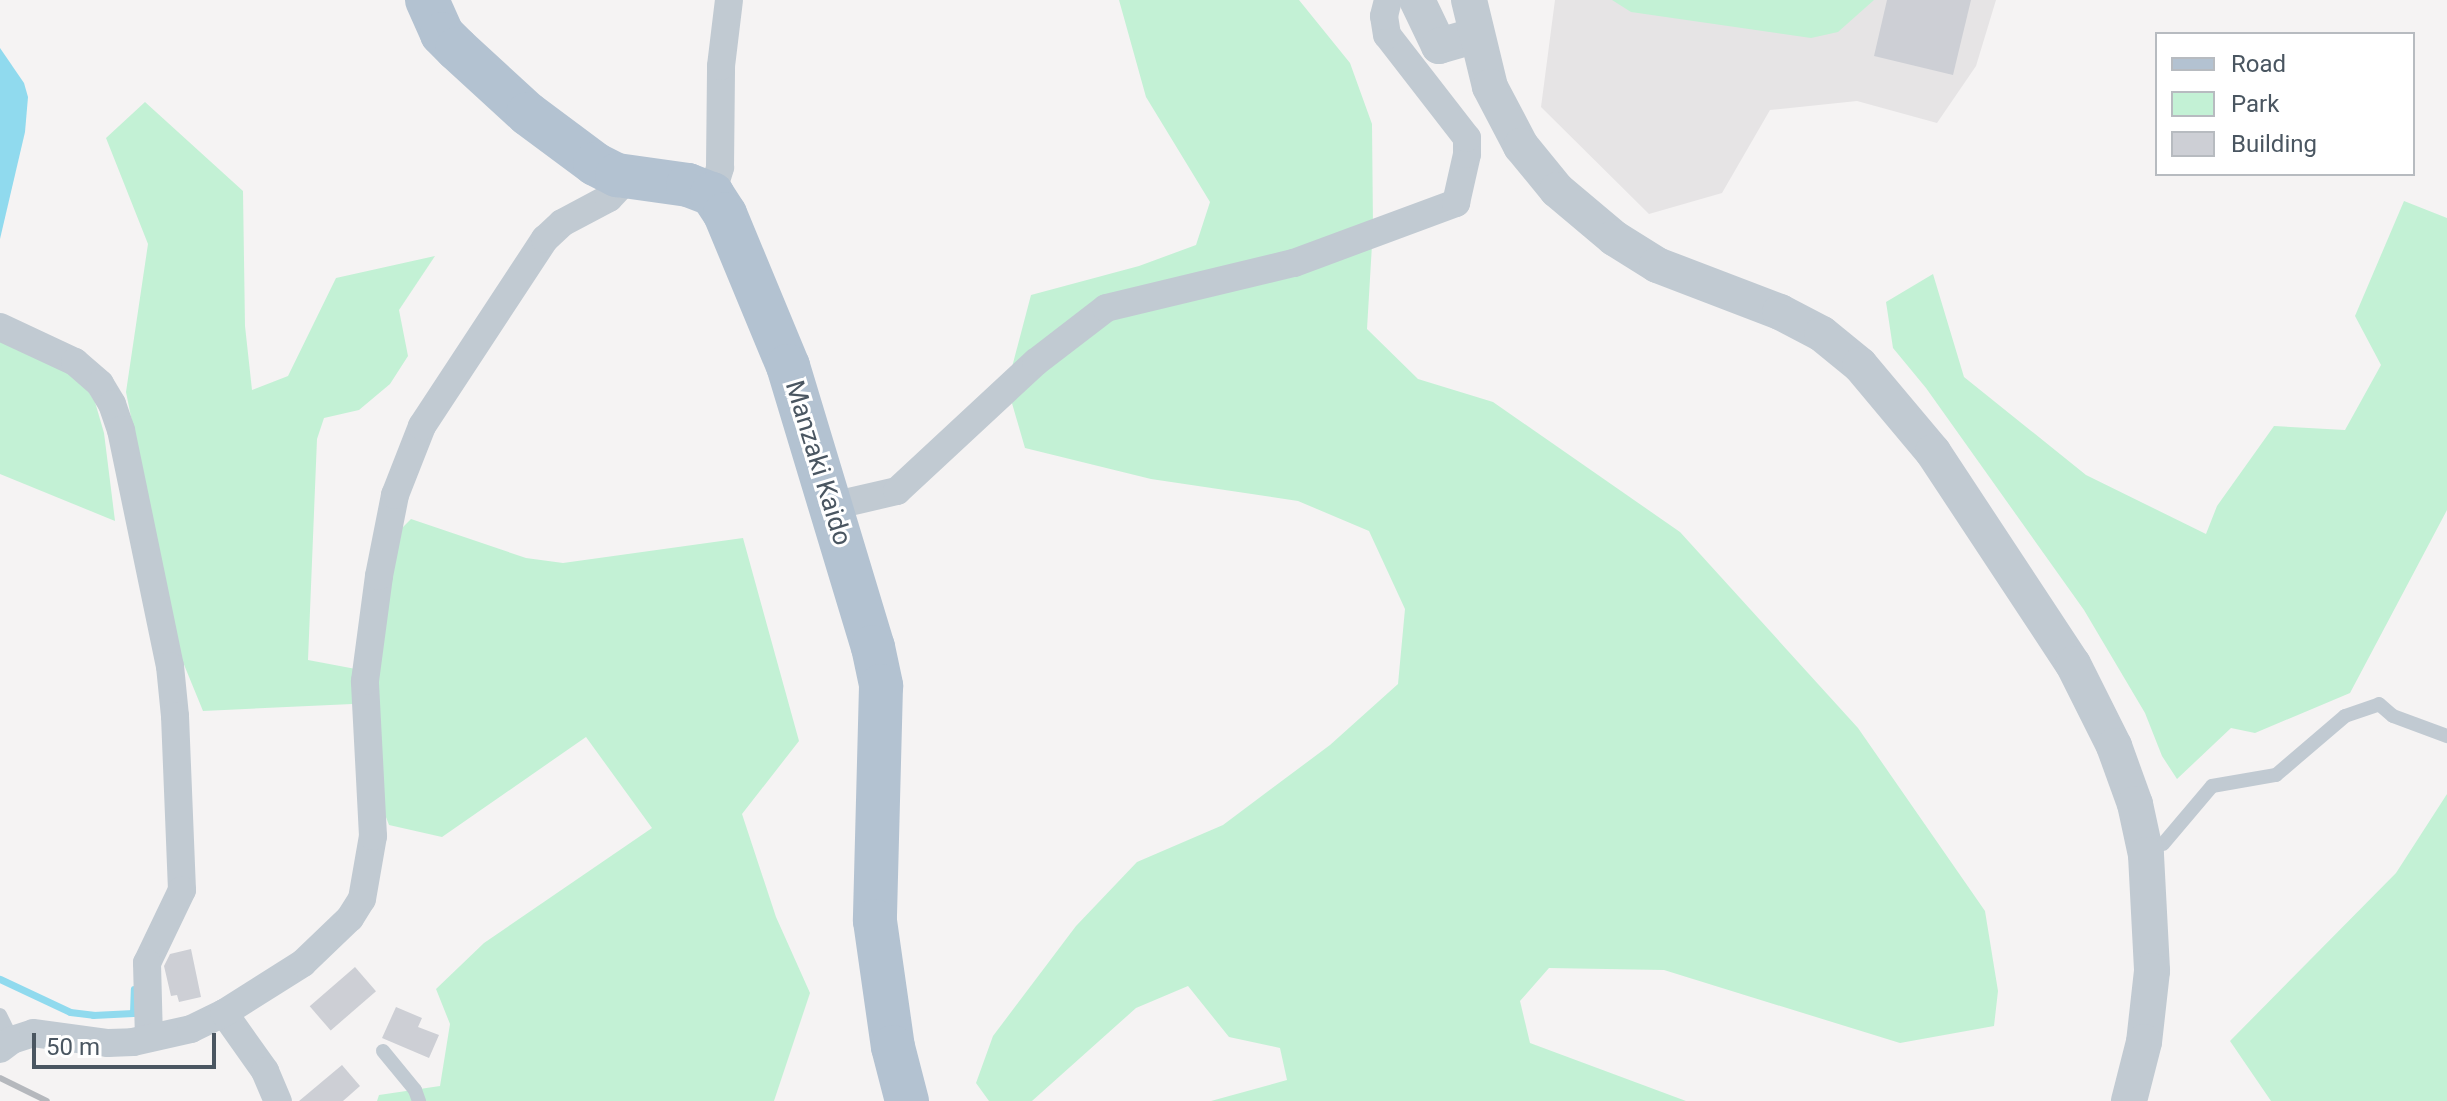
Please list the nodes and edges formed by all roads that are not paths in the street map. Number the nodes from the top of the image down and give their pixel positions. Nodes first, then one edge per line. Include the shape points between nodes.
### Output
1 (427, 0) edge
2 (729, 0) edge
3 (1388, 0) edge
4 (1417, 0) edge
5 (1469, 0) edge
6 (1475, 36) junction
7 (617, 175) junction
8 (712, 194) junction
9 (0, 327) edge
10 (832, 506) junction
11 (2447, 736) edge
12 (2163, 844) dead end
13 (224, 1013) junction
14 (4, 1035) edge
15 (149, 1038) junction
16 (383, 1051) dead end
17 (278, 1101) edge
18 (419, 1101) edge
19 (907, 1101) edge
20 (2129, 1101) edge

1 - 7 main road via 442,34 457,49 528,114
2 - 8 street via 721,66 720,167
3 - 10 street via 1387,35 1467,138 1456,203 1294,263 1106,308 1036,362 897,491
4 - 6 street via 1439,46
5 - 6 street
6 - 20 street via 1490,87 1521,146 1557,190 1593,222 1657,265 1780,312 1822,334 1891,397 2073,664 2114,746 2146,855 2152,971 2144,1042
7 - 8 main road via 688,185
7 - 13 street via 621,185 609,198 562,223 545,239 422,426 395,495 365,681 373,836 362,899 331,939 303,963
8 - 10 main road, Manzaki Kaido via 788,366
9 - 15 street via 75,362 100,384 112,404 130,474 170,666 182,890 147,963
10 - 19 main road, Manzaki Kaido via 881,686 875,921 893,1047
11 - 12 lane via 2393,716 2379,704 2345,716 2276,775 2212,786
13 - 15 street via 191,1029
13 - 17 street via 265,1071
14 - 15 street via 33,1033 108,1043
16 - 18 lane

